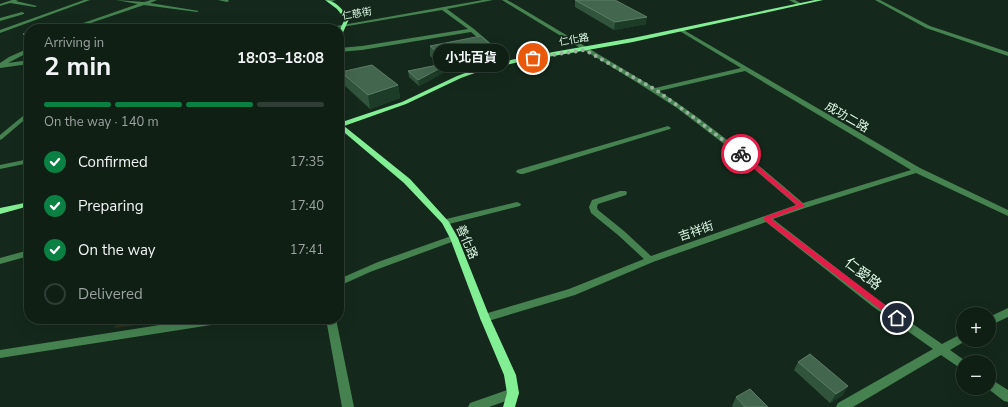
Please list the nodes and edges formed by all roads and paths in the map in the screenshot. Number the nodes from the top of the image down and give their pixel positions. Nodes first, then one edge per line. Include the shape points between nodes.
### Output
1 (17, 0) edge
2 (88, 0) edge
3 (118, 0) edge
4 (155, 0) edge
5 (220, 0) edge
6 (330, 0) edge
7 (491, 0) edge
8 (504, 0) edge
9 (791, 0) edge
10 (821, 0) edge
11 (877, 0) edge
12 (227, 1) dead end
13 (11, 2) junction
14 (144, 4) junction
15 (800, 4) junction
16 (0, 5) edge
17 (35, 6) dead end
18 (443, 8) junction
19 (197, 11) dead end
20 (22, 13) dead end
21 (0, 20) edge
22 (83, 24) edge
23 (345, 26) joint
24 (472, 30) junction
25 (680, 30) junction
26 (0, 32) edge
27 (344, 50) edge
28 (585, 50) junction
29 (24, 52) edge
30 (1008, 54) edge
31 (508, 62) junction
32 (24, 63) edge
33 (1, 65) edge
34 (744, 69) junction
35 (656, 90) junction
36 (24, 117) edge
37 (21, 120) junction
38 (24, 120) edge
39 (344, 123) edge
40 (668, 128) dead end
41 (344, 129) edge
42 (0, 138) edge
43 (24, 162) edge
44 (0, 167) edge
45 (917, 170) junction
46 (520, 172) dead end
47 (623, 193) dead end
48 (517, 204) dead end
49 (24, 205) edge
50 (802, 206) junction
51 (0, 211) edge
52 (1008, 213) edge
53 (766, 218) junction
54 (445, 222) junction
55 (454, 238) junction
56 (24, 254) edge
57 (650, 260) junction
58 (0, 261) edge
59 (344, 281) edge
60 (1008, 312) edge
61 (485, 318) junction
62 (996, 318) edge
63 (192, 324) edge
64 (332, 324) edge
65 (956, 341) edge
66 (941, 349) junction
67 (0, 354) edge
68 (956, 360) edge
69 (996, 389) edge
70 (513, 393) junction
71 (1008, 397) edge
72 (348, 407) edge
73 (474, 407) edge
74 (509, 407) edge
75 (842, 407) edge

1 - 13 street
2 - 26 street
3 - 14 street
4 - 14 street
5 - 12 street
6 - 23 main road via 347,19
7 - 18 street, 仁慈街
8 - 28 street via 529,13
9 - 15 street
10 - 15 main road, 仁化路
11 - 30 street via 928,27
13 - 16 street
13 - 17 street
14 - 19 street
14 - 22 street
15 - 25 main road, 仁化路
18 - 23 street, 仁慈街
18 - 24 street
20 - 21 street
24 - 27 street
24 - 31 street
25 - 28 main road, 仁化路
25 - 34 street, 成功二路
28 - 31 main road, 仁化路
28 - 35 street
29 - 33 street
31 - 39 main road, 仁化路 via 464,75 404,103
32 - 33 street
34 - 35 street
34 - 45 street, 成功二路
35 - 50 street via 729,145
36 - 37 street
37 - 38 street
37 - 42 street
40 - 46 street
41 - 54 main road, 善化路 via 408,181
43 - 44 street
45 - 50 street, 吉祥街
45 - 52 street, 成功二路
47 - 57 street via 595,202 594,211
48 - 54 street
49 - 51 main road
50 - 53 street, 吉祥街
53 - 57 street, 吉祥街
53 - 66 street, 仁愛路 via 875,303
54 - 55 main road, 善化路
55 - 59 street
55 - 61 main road, 善化路
56 - 58 street
57 - 61 street, 吉祥街 via 572,292
60 - 62 street
61 - 70 main road, 善化路 via 510,375
63 - 67 street
64 - 72 street
65 - 66 street
66 - 68 street, 仁愛路
66 - 75 street
69 - 71 street
70 - 73 street
70 - 74 main road, 善化路

